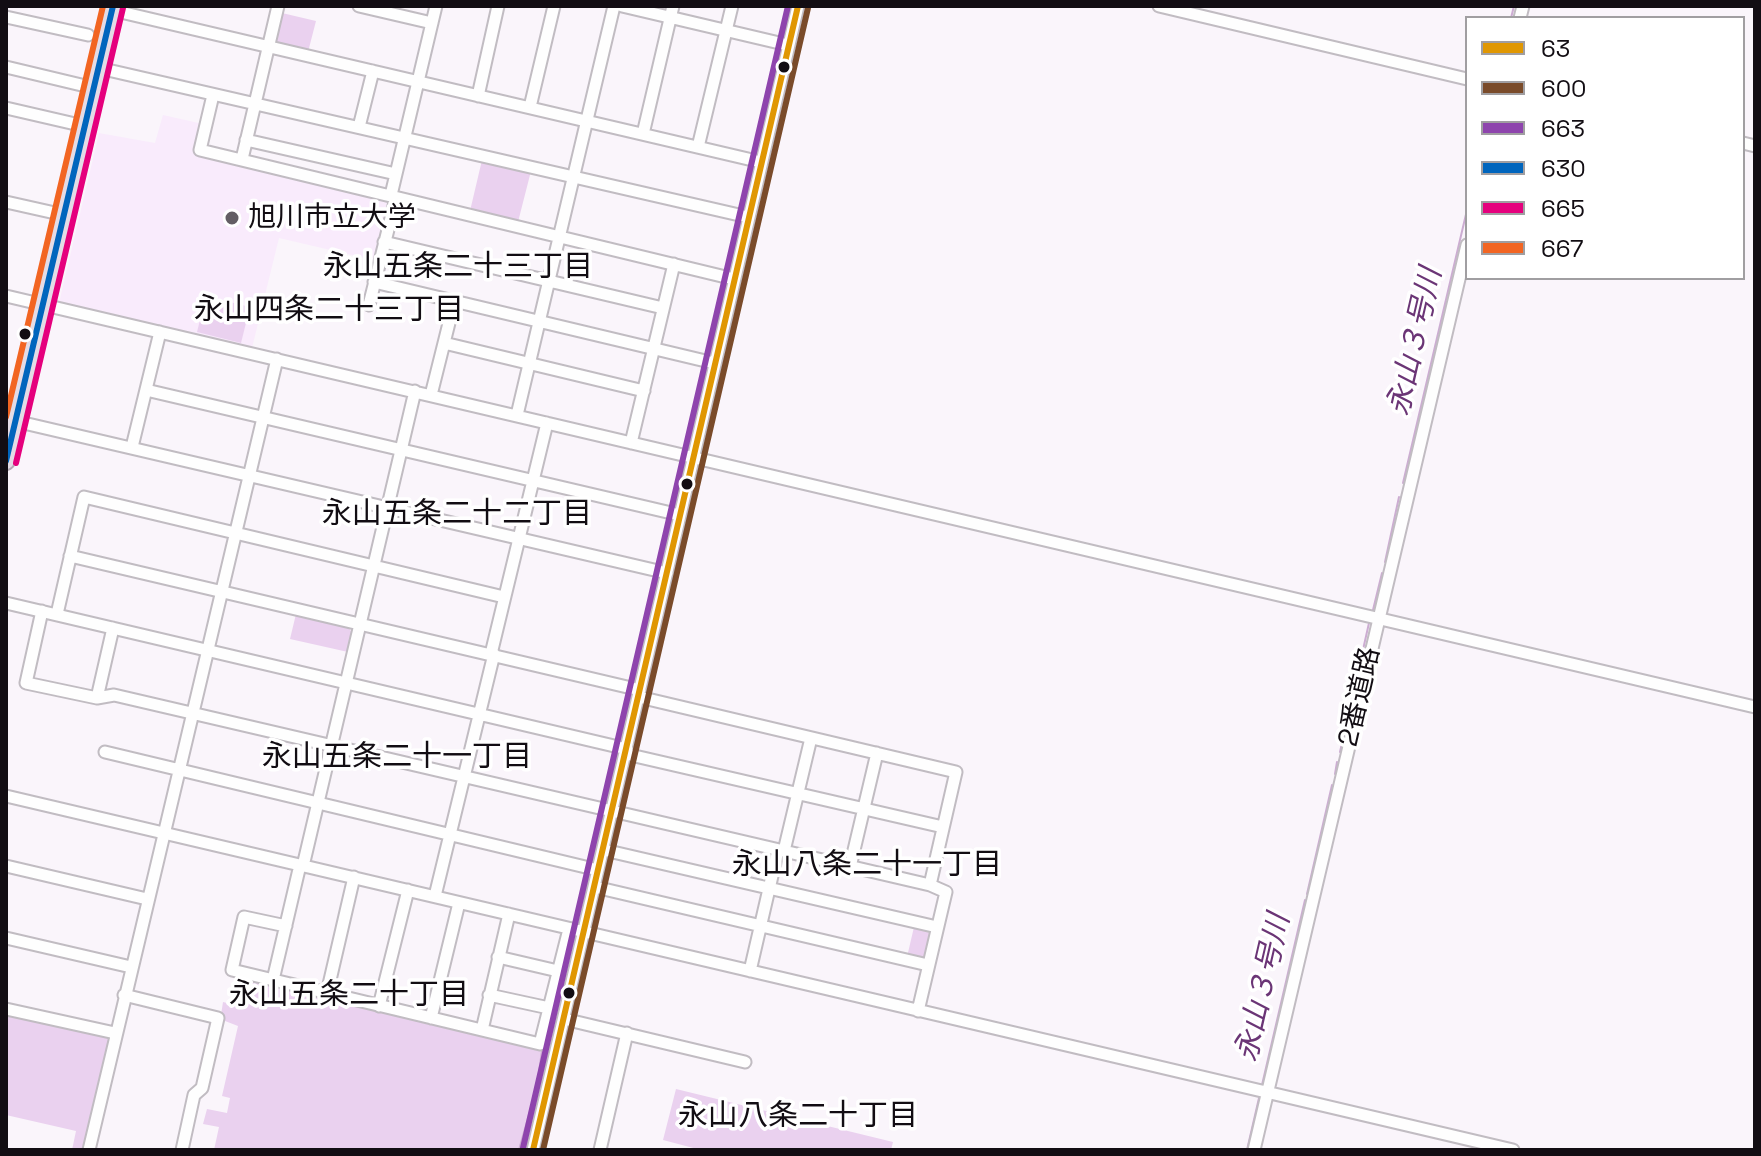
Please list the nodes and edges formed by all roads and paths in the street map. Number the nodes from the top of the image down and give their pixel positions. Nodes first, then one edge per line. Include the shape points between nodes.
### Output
1 (278, 6) edge
2 (359, 6) edge
3 (436, 6) edge
4 (498, 6) edge
5 (554, 6) edge
6 (614, 6) edge
7 (622, 6) edge
8 (732, 6) edge
9 (798, 6) edge
10 (1159, 6) edge
11 (113, 8) edge
12 (672, 12) edge
13 (6, 17) edge
14 (432, 23) junction
15 (726, 31) junction
16 (88, 35) dead end
17 (788, 45) junction
18 (268, 46) junction
19 (6, 67) edge
20 (99, 68) junction
21 (373, 71) junction
22 (1465, 79) edge
23 (418, 81) junction
24 (94, 88) junction
25 (213, 95) junction
26 (478, 96) junction
27 (255, 104) junction
28 (530, 107) junction
29 (6, 108) edge
30 (586, 121) junction
31 (84, 126) junction
32 (359, 127) junction
33 (643, 134) junction
34 (405, 139) junction
35 (246, 140) junction
36 (698, 147) junction
37 (242, 159) junction
38 (761, 162) junction
39 (396, 174) junction
40 (572, 176) junction
41 (394, 196) junction
42 (6, 202) edge
43 (64, 215) junction
44 (748, 217) junction
45 (558, 237) junction
46 (384, 242) junction
47 (1465, 254) edge
48 (674, 264) junction
49 (734, 279) junction
50 (548, 280) junction
51 (374, 282) junction
52 (6, 296) edge
53 (454, 303) junction
54 (43, 305) junction
55 (369, 305) dead end
56 (663, 308) junction
57 (538, 321) junction
58 (160, 332) junction
59 (444, 343) junction
60 (654, 349) junction
61 (277, 359) junction
62 (528, 363) junction
63 (714, 363) junction
64 (146, 390) junction
65 (415, 391) junction
66 (644, 391) junction
67 (431, 395) junction
68 (517, 415) junction
69 (262, 417) junction
70 (15, 421) junction
71 (547, 423) junction
72 (631, 443) junction
73 (132, 447) junction
74 (401, 450) junction
75 (693, 457) junction
76 (6, 461) edge
77 (249, 474) junction
78 (533, 481) junction
79 (388, 507) junction
80 (680, 515) junction
81 (235, 534) junction
82 (520, 538) junction
83 (70, 556) junction
84 (374, 566) junction
85 (667, 573) junction
86 (221, 591) junction
87 (504, 597) junction
88 (6, 603) edge
89 (42, 611) junction
90 (57, 614) junction
91 (1379, 619) junction
92 (360, 624) junction
93 (113, 628) junction
94 (208, 650) junction
95 (492, 654) junction
96 (347, 682) junction
97 (640, 694) junction
98 (97, 698) junction
99 (1755, 707) edge
100 (193, 712) junction
101 (479, 714) junction
102 (811, 738) junction
103 (332, 745) junction
104 (105, 752) dead end
105 (626, 752) junction
106 (877, 753) junction
107 (179, 770) junction
108 (464, 776) junction
109 (798, 793) junction
110 (7, 796) edge
111 (318, 803) junction
112 (6, 809) edge
113 (864, 809) junction
114 (613, 811) junction
115 (943, 827) junction
116 (163, 833) junction
117 (450, 834) junction
118 (604, 850) junction
119 (781, 851) junction
120 (6, 866) edge
121 (302, 866) junction
122 (850, 867) junction
123 (598, 870) junction
124 (354, 877) junction
125 (930, 885) junction
126 (595, 887) junction
127 (769, 889) junction
128 (408, 890) junction
129 (435, 896) junction
130 (147, 899) junction
131 (459, 903) junction
132 (509, 914) junction
133 (286, 926) junction
134 (761, 926) junction
135 (937, 927) junction
136 (569, 929) junction
137 (583, 932) junction
138 (6, 938) edge
139 (498, 957) junction
140 (928, 965) junction
141 (131, 967) junction
142 (558, 971) junction
143 (750, 971) junction
144 (273, 980) junction
145 (327, 993) junction
146 (124, 995) junction
147 (489, 995) junction
148 (379, 1006) junction
149 (549, 1008) junction
150 (6, 1009) edge
151 (918, 1011) junction
152 (431, 1018) junction
153 (564, 1019) junction
154 (482, 1030) junction
155 (115, 1033) junction
156 (627, 1033) junction
157 (745, 1062) dead end
158 (1267, 1092) junction
159 (89, 1150) edge
160 (182, 1150) edge
161 (533, 1150) edge
162 (600, 1150) edge
163 (1254, 1150) edge
164 (1513, 1150) edge

1 - 18 street
2 - 14 street
3 - 14 street
4 - 26 street
5 - 28 street
6 - 30 street
7 - 12 street
8 - 15 street
9 - 17 street
10 - 22 street
11 - 18 street
11 - 20 highway
12 - 15 street
12 - 33 street
13 - 16 street
14 - 23 street
15 - 17 street
15 - 36 street
17 - 38 street
18 - 21 street
18 - 27 street
19 - 24 street
20 - 24 highway
20 - 25 street
21 - 23 street
21 - 32 street
23 - 26 street
23 - 34 street
24 - 31 highway
25 - 27 street
25 - 37 street via 200,150
26 - 28 street
27 - 32 street
27 - 35 street
28 - 30 street
29 - 31 street
30 - 33 street
30 - 40 street
31 - 43 highway
32 - 34 street
33 - 36 street
34 - 39 street
34 - 40 street
35 - 37 street
35 - 39 street
36 - 38 street
37 - 41 street
38 - 44 street
39 - 41 street
40 - 44 street
40 - 45 street
41 - 45 street
41 - 46 street
42 - 43 street
43 - 54 highway
44 - 49 street
45 - 48 street
45 - 50 street
46 - 50 street
46 - 51 street
47 - 91 street, 2番道路
48 - 49 street
48 - 56 street
49 - 63 street
50 - 56 street
50 - 57 street
51 - 53 street
51 - 55 street
52 - 54 street
53 - 57 street
53 - 59 street
54 - 58 street
54 - 70 highway
56 - 60 street
57 - 60 street
57 - 62 street
58 - 61 street
58 - 64 street
59 - 62 street
59 - 67 street
60 - 63 street
60 - 66 street
61 - 65 street
61 - 69 street
62 - 66 street
62 - 68 street
63 - 75 street
64 - 69 street
64 - 73 street
65 - 67 street
65 - 74 street
66 - 72 street
67 - 68 street
68 - 71 street
69 - 74 street
69 - 77 street
70 - 73 street
70 - 76 highway
71 - 72 street
71 - 78 street
72 - 75 street
73 - 77 street
74 - 78 street
74 - 79 street
75 - 80 street
75 - 91 street
77 - 79 street
77 - 81 street
78 - 80 street
78 - 82 street
79 - 82 street
79 - 84 street
80 - 85 street
81 - 83 street via 84,497
81 - 84 street
81 - 86 street
82 - 85 street
82 - 87 street
83 - 86 street
83 - 90 street
84 - 87 street
84 - 92 street
85 - 97 street
86 - 92 street
86 - 94 street
87 - 95 street
88 - 89 street
89 - 90 street
89 - 98 street via 26,683
90 - 93 street
91 - 99 street
91 - 158 street, 2番道路
92 - 95 street
92 - 96 street
93 - 94 street
93 - 98 street
94 - 96 street
94 - 100 street
95 - 97 street
95 - 101 street
96 - 101 street
96 - 103 street
97 - 102 street
97 - 105 street
98 - 100 street via 114,695
100 - 103 street
100 - 107 street
101 - 105 street
101 - 108 street
102 - 106 street
102 - 109 street
103 - 108 street
103 - 111 street
104 - 107 street
105 - 109 street
105 - 114 street
106 - 113 street
106 - 115 street via 956,772
107 - 111 street
107 - 116 street
108 - 114 street
108 - 117 street
109 - 113 street
109 - 119 street
110 - 112 street
110 - 116 street
111 - 117 street
111 - 121 street
113 - 115 street
113 - 122 street
114 - 118 street
114 - 119 street
115 - 125 street
116 - 121 street
116 - 130 street
117 - 123 street
117 - 129 street
118 - 123 street
118 - 127 street
119 - 122 street
119 - 127 street
120 - 130 street
121 - 124 street
121 - 133 street
122 - 125 street
123 - 126 street
124 - 128 street
124 - 145 street
125 - 135 street via 946,892
126 - 134 street
126 - 137 street
127 - 134 street
127 - 135 street
128 - 129 street
128 - 148 street
129 - 131 street
130 - 141 street
131 - 132 street
131 - 152 street
132 - 136 street
132 - 139 street
133 - 144 street
133 - 144 street via 244,917 232,970
134 - 140 street
134 - 143 street
135 - 140 street
136 - 137 street
136 - 142 street
137 - 143 street
137 - 153 street
138 - 141 street
139 - 142 street
139 - 147 street
140 - 151 street
141 - 146 street
142 - 149 street
143 - 151 street
144 - 145 street
145 - 148 street
146 - 155 street
146 - 160 street via 218,1018
147 - 149 street
147 - 154 street
148 - 152 street
149 - 154 street via 540,1044
150 - 155 street
151 - 158 street
152 - 154 street
153 - 156 street
153 - 161 street
155 - 159 street
156 - 157 street
156 - 162 street
158 - 163 street, 2番道路
158 - 164 street

